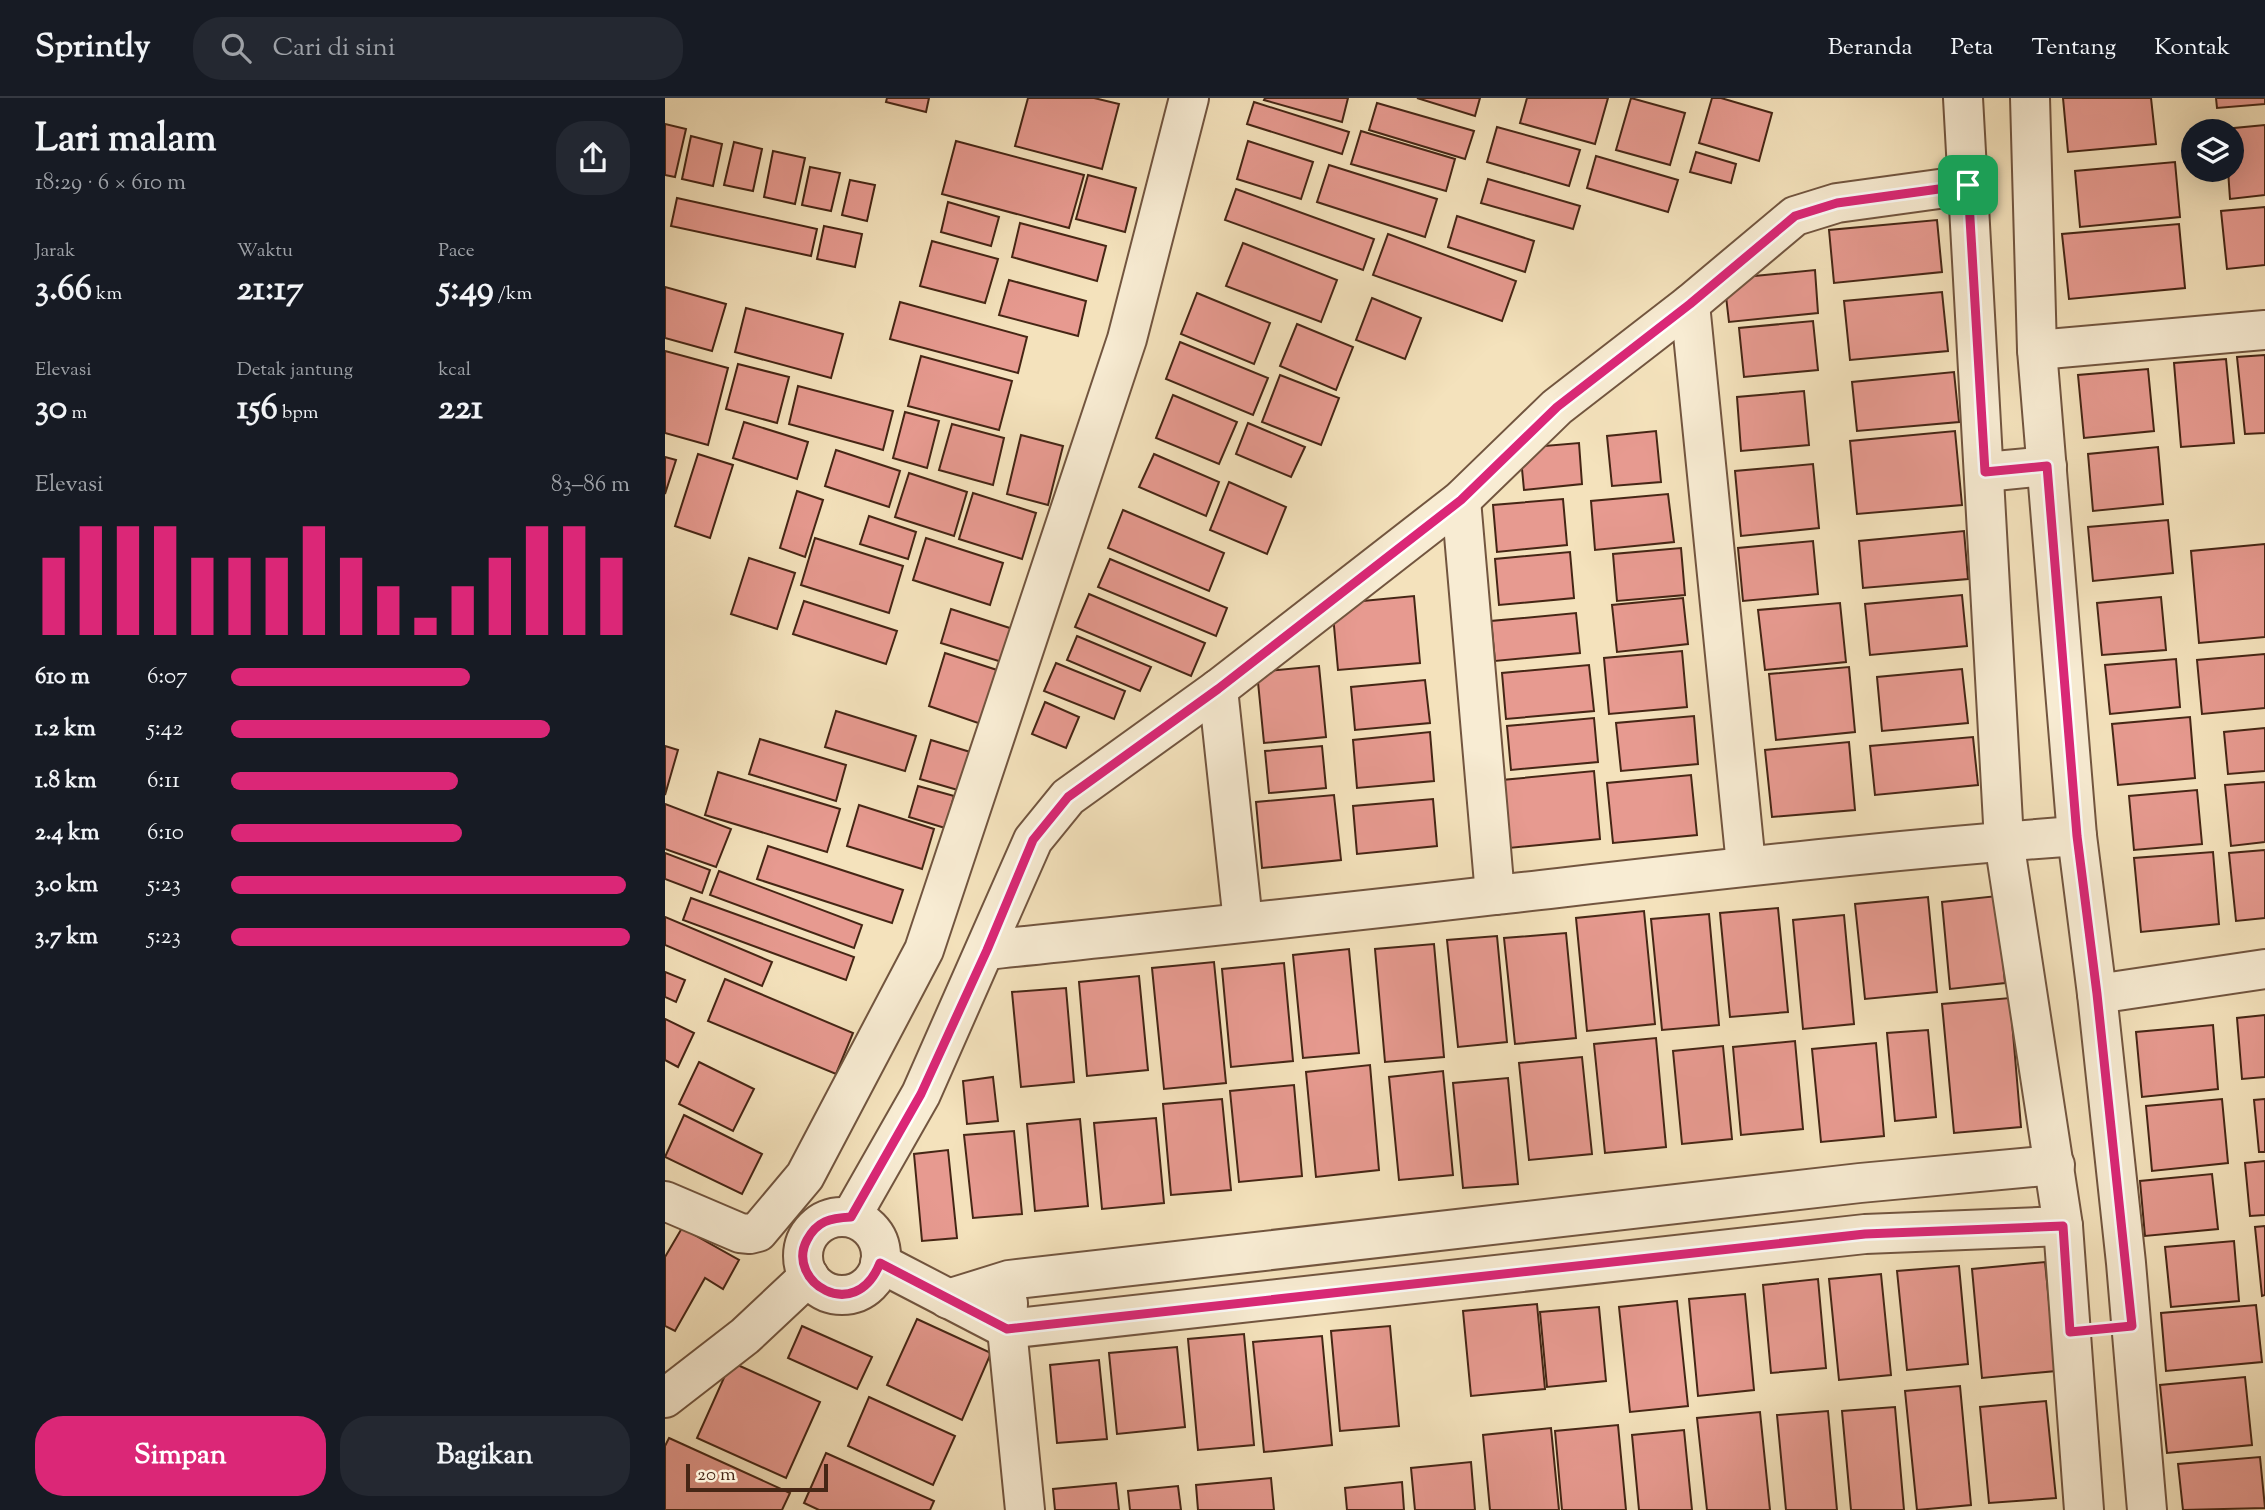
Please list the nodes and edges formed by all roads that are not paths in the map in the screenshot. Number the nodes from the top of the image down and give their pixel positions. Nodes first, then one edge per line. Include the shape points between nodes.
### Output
1 (1189, 98) edge
2 (1963, 98) edge
3 (2030, 98) edge
4 (1968, 185) junction
5 (1690, 304) junction
6 (2265, 330) edge
7 (2037, 351) junction
8 (2047, 466) junction
9 (1985, 472) junction
10 (1461, 500) junction
11 (1218, 689) junction
12 (2077, 836) junction
13 (2004, 841) junction
14 (1746, 865) junction
15 (1495, 895) junction
16 (1243, 922) junction
17 (987, 950) junction
18 (2265, 969) edge
19 (2097, 994) junction
20 (2055, 1165) junction
21 (805, 1176) junction
22 (1860, 1183) junction
23 (1736, 1197) junction
24 (665, 1200) edge
25 (1595, 1213) junction
26 (841, 1217) junction
27 (2063, 1226) junction
28 (1453, 1229) junction
29 (1865, 1234) junction
30 (1284, 1248) junction
31 (1740, 1248) junction
32 (1164, 1262) junction
33 (880, 1263) junction
34 (1594, 1264) junction
35 (809, 1276) junction
36 (1459, 1279) junction
37 (1009, 1280) junction
38 (1290, 1298) junction
39 (948, 1299) junction
40 (1169, 1311) junction
41 (2132, 1326) junction
42 (1007, 1329) junction
43 (2070, 1332) junction
44 (665, 1398) edge
45 (1021, 1471) junction
46 (997, 1510) edge
47 (1025, 1510) edge
48 (2084, 1510) edge
49 (2147, 1510) edge

1 - 21 street via 1127,339 924,950
2 - 4 street
3 - 7 street
4 - 5 street via 1837,203 1795,216
4 - 9 street
5 - 10 street via 1557,407
5 - 14 street
6 - 7 street
7 - 8 street
8 - 9 street
8 - 12 street
9 - 13 street
10 - 11 street
10 - 15 street
11 - 16 street
11 - 17 street via 1068,797 1033,840
12 - 13 street
12 - 19 street
13 - 14 street
13 - 20 street
14 - 15 street
15 - 16 street
16 - 17 street
17 - 26 street via 921,1094
18 - 19 street
19 - 41 street
20 - 22 street
20 - 27 street
21 - 24 street via 758,1231 750,1234
21 - 26 street
22 - 23 street
22 - 29 street
23 - 25 street
23 - 31 street
25 - 28 street
25 - 34 street
26 - 33 street via 869,1227 879,1243
26 - 35 street via 814,1227 804,1246
27 - 29 street
27 - 43 street
28 - 30 street
28 - 36 street
29 - 31 street
30 - 32 street
30 - 38 street
31 - 34 street
32 - 37 street
32 - 40 street
33 - 35 street via 863,1289 848,1294 833,1294
33 - 39 street
34 - 36 street
35 - 44 street via 745,1336
36 - 38 street
37 - 39 street
37 - 42 street
38 - 40 street
39 - 42 street
40 - 42 street
41 - 43 street
41 - 49 street
42 - 45 street
43 - 48 street
45 - 46 street
45 - 47 street

